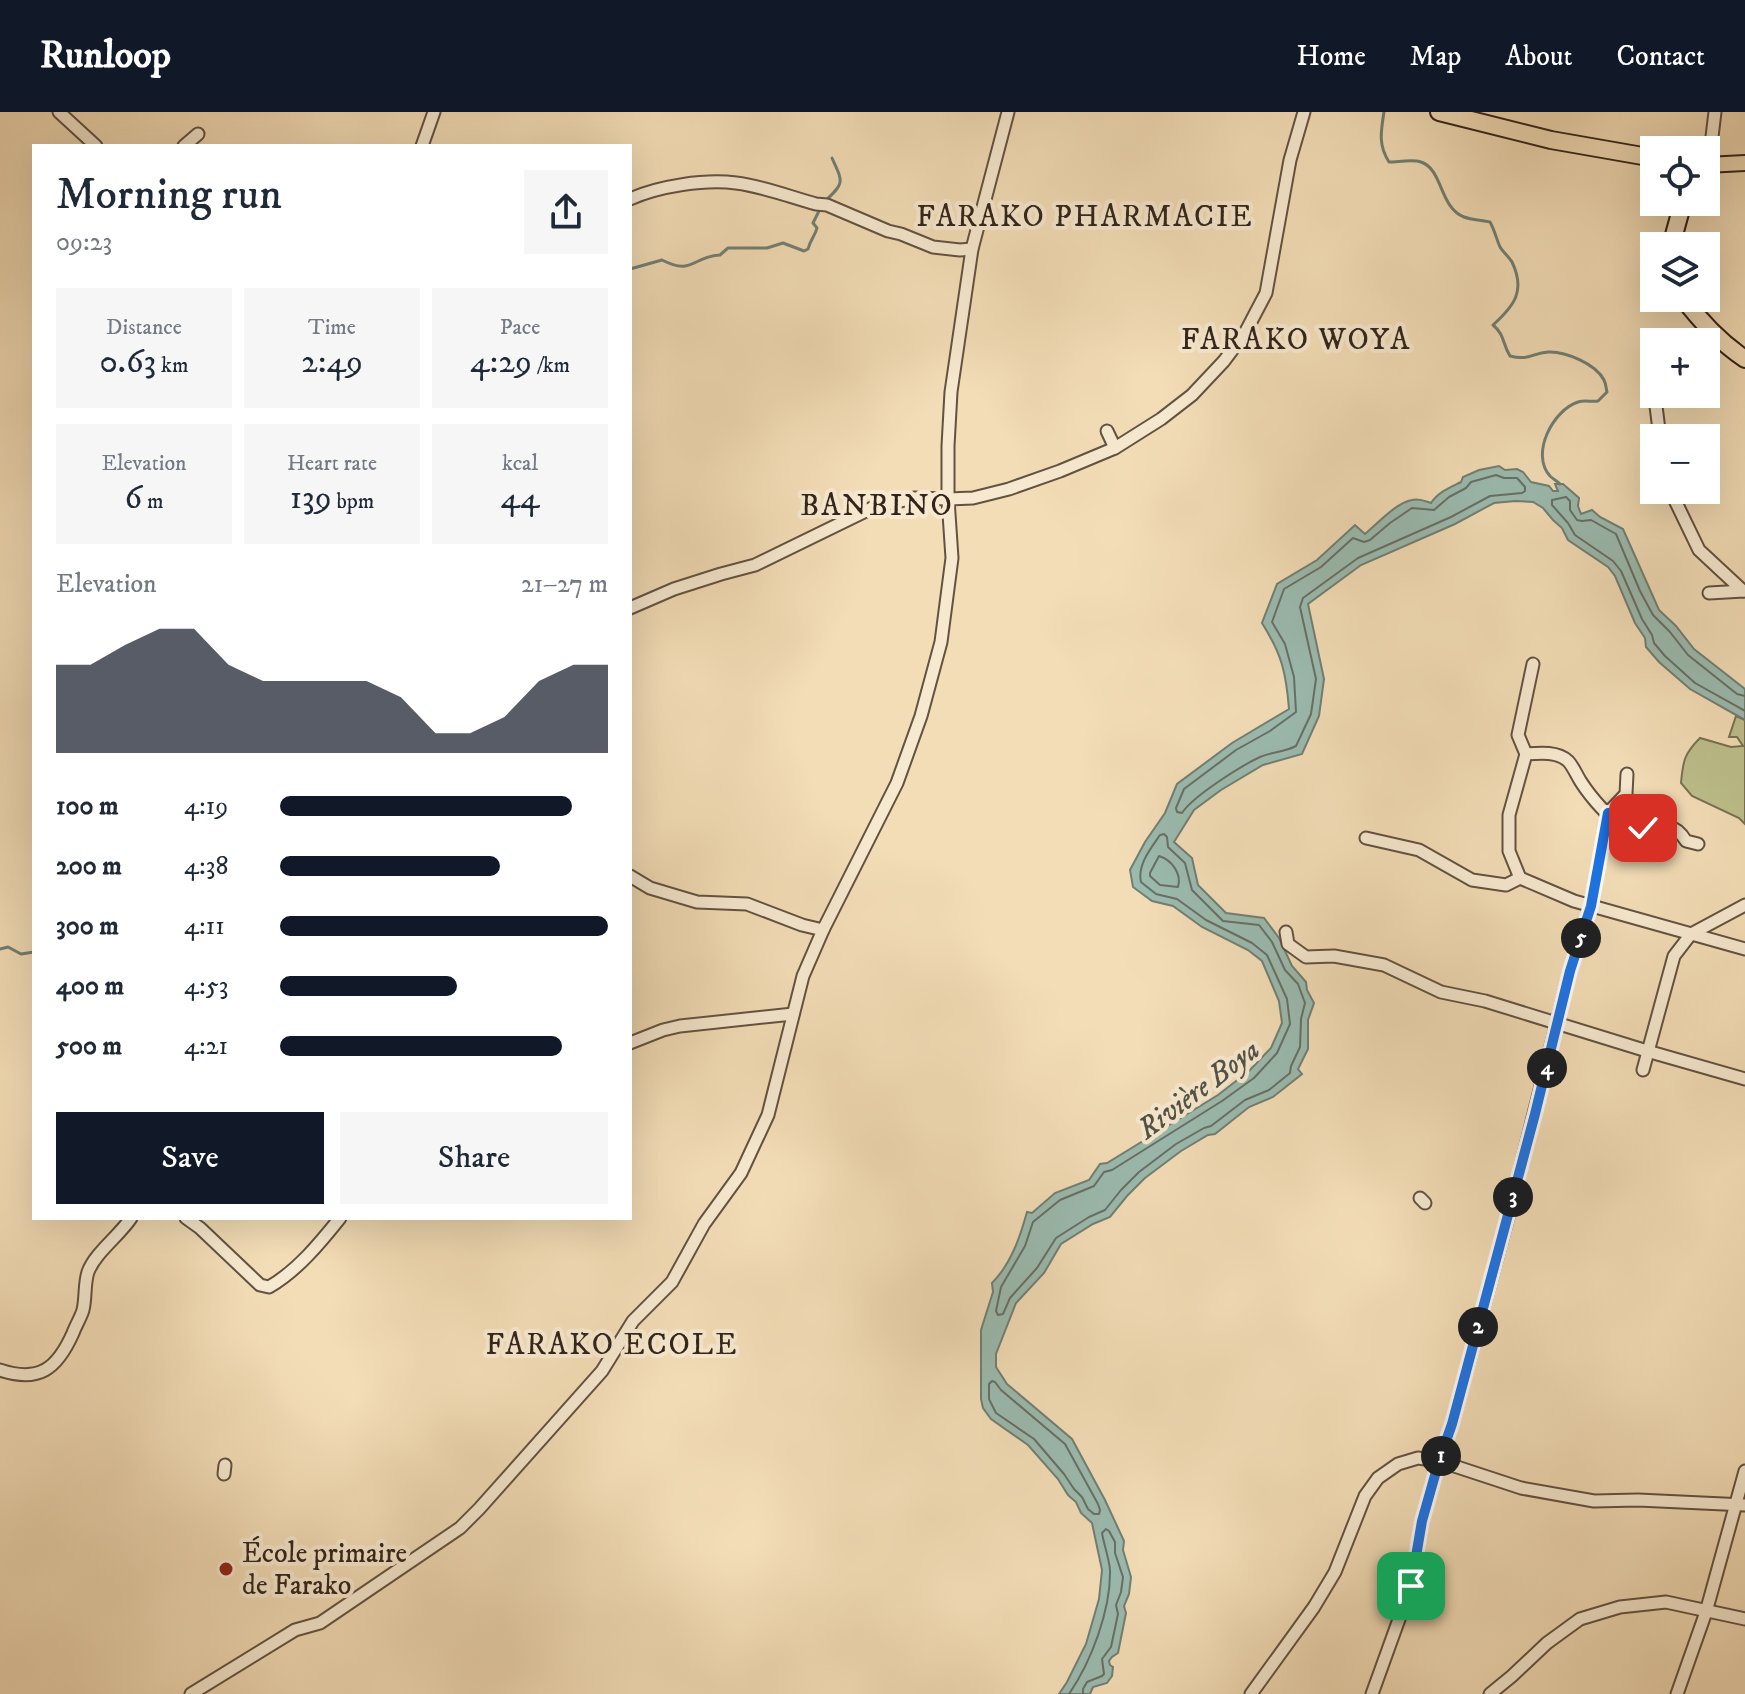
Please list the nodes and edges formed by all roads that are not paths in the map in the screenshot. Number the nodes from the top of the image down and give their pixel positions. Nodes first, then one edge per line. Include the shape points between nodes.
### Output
1 (59, 112) edge
2 (434, 112) edge
3 (1008, 112) edge
4 (1304, 112) edge
5 (1439, 112) edge
6 (1715, 112) edge
7 (198, 134) dead end
8 (1712, 136) edge
9 (94, 144) edge
10 (186, 144) edge
11 (423, 144) edge
12 (1640, 156) edge
13 (1745, 163) edge
14 (1720, 164) edge
15 (632, 198) edge
16 (972, 249) junction
17 (1694, 312) edge
18 (1745, 359) edge
19 (1107, 431) dead end
20 (1115, 448) junction
21 (948, 499) junction
22 (1677, 504) edge
23 (1744, 591) edge
24 (1709, 593) dead end
25 (632, 607) edge
26 (1533, 664) dead end
27 (1526, 754) junction
28 (1627, 774) dead end
29 (1608, 813) junction
30 (1366, 838) dead end
31 (1698, 844) dead end
32 (632, 877) edge
33 (1520, 878) junction
34 (1745, 905) edge
35 (1591, 906) junction
36 (823, 930) junction
37 (1286, 932) dead end
38 (1691, 934) junction
39 (1745, 949) edge
40 (793, 1014) junction
41 (1557, 1024) junction
42 (632, 1042) edge
43 (1647, 1051) junction
44 (1643, 1070) dead end
45 (1745, 1079) edge
46 (129, 1220) edge
47 (189, 1220) edge
48 (338, 1220) edge
49 (0, 1370) edge
50 (1439, 1461) junction
51 (1745, 1471) edge
52 (1741, 1504) edge
53 (1707, 1606) junction
54 (1745, 1619) edge
55 (191, 1694) edge
56 (1251, 1694) edge
57 (1372, 1694) edge
58 (1490, 1694) edge
59 (1677, 1694) edge

1 - 9 street
2 - 11 street
3 - 16 street
4 - 20 street via 1266,293 1245,333 1192,395
5 - 12 highway
6 - 8 street
7 - 10 street
13 - 14 main road
15 - 16 street via 686,184 735,182 827,205 933,247
16 - 21 street via 951,392
17 - 18 highway
19 - 20 street
20 - 21 street via 1009,489
21 - 25 street via 914,498 874,507 755,565
21 - 36 street via 952,558 941,642 921,716 897,783
22 - 23 street via 1699,550
23 - 24 street
26 - 27 street via 1518,735
27 - 29 street via 1549,753 1568,761
27 - 33 street via 1509,815 1509,851
28 - 29 street via 1626,794
29 - 31 street via 1623,827 1667,826
29 - 35 street
30 - 33 street via 1419,850 1472,880 1506,885
32 - 36 street via 697,902 747,904
33 - 35 street
34 - 38 street
35 - 38 street
35 - 41 street
36 - 40 street
37 - 41 street via 1288,944 1306,957 1384,965 1441,992
38 - 39 street
38 - 43 street via 1674,956
40 - 42 street via 680,1026
40 - 55 street via 768,1115 741,1173 672,1282 633,1321 610,1366 460,1528 320,1623 295,1630
41 - 43 street
41 - 50 street
43 - 44 street
43 - 45 street
46 - 49 street via 87,1274 83,1310 51,1368 33,1376
47 - 48 street via 260,1285 269,1287
50 - 52 street via 1521,1488 1594,1501
50 - 56 street via 1418,1458 1378,1478 1365,1496 1335,1572
50 - 57 street via 1411,1586
51 - 52 street
52 - 53 street
53 - 54 street
53 - 58 street via 1666,1602 1620,1607 1580,1619
53 - 59 street

